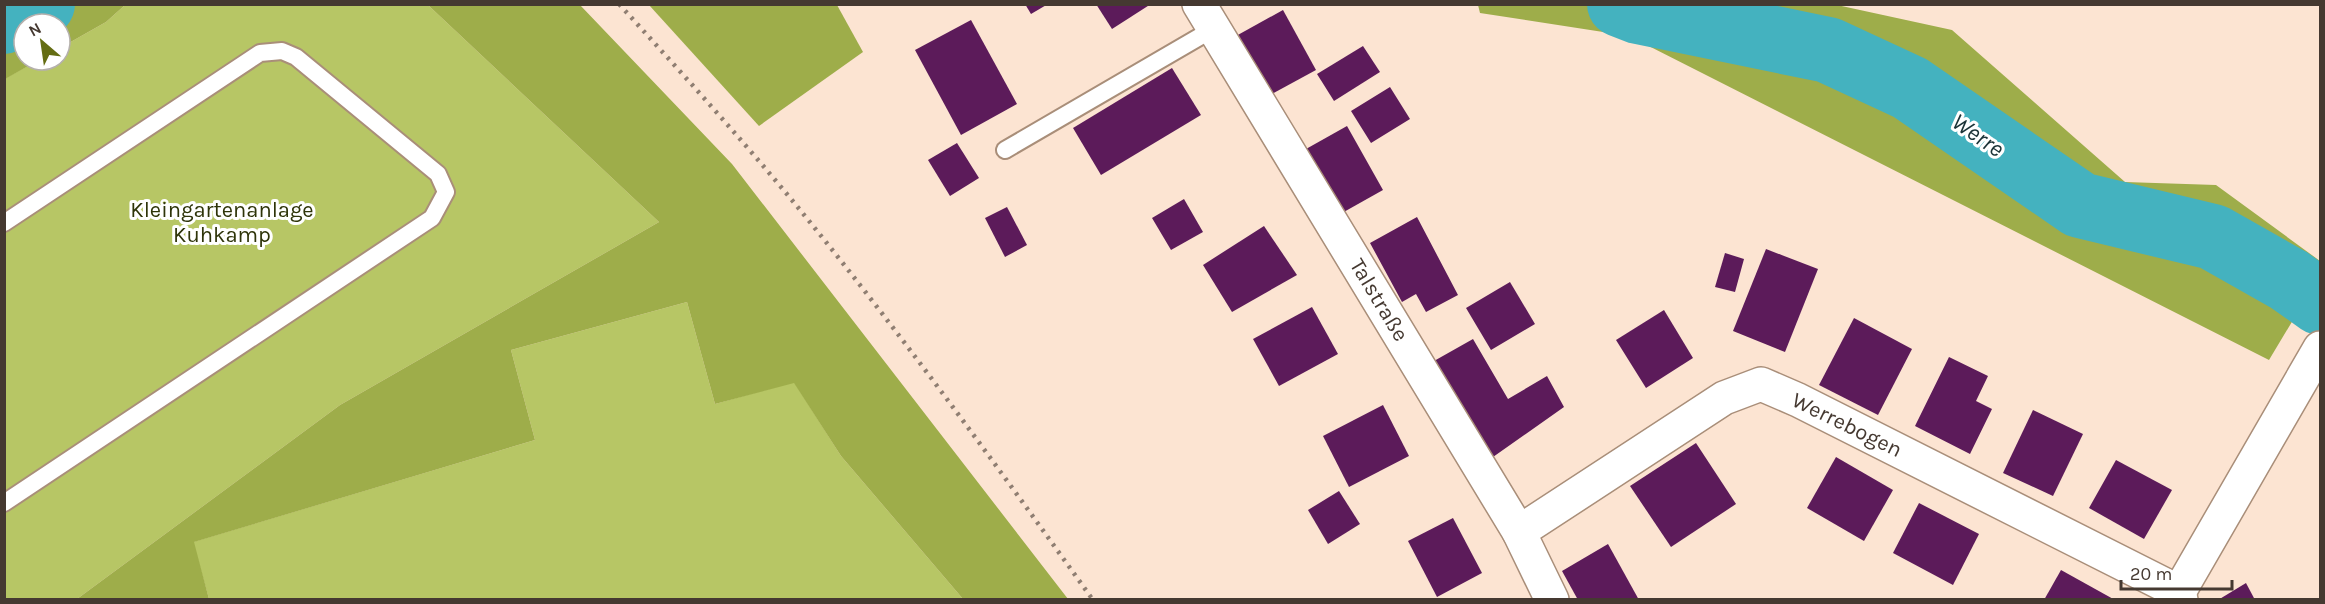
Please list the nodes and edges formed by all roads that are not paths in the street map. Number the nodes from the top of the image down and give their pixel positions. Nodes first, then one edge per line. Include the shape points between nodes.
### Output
1 (1206, 16) edge
2 (1005, 150) dead end
3 (4, 223) edge
4 (2316, 356) edge
5 (4, 503) edge
6 (1518, 532) junction
7 (2180, 596) edge
8 (1552, 600) edge

1 - 2 lane
1 - 6 street, Talstraße
3 - 5 lane via 260,53 282,51 296,57 438,174 446,192 432,218
4 - 7 street
6 - 7 street, Werrebogen via 1724,398 1761,384 1798,399
6 - 8 street, Talstraße

